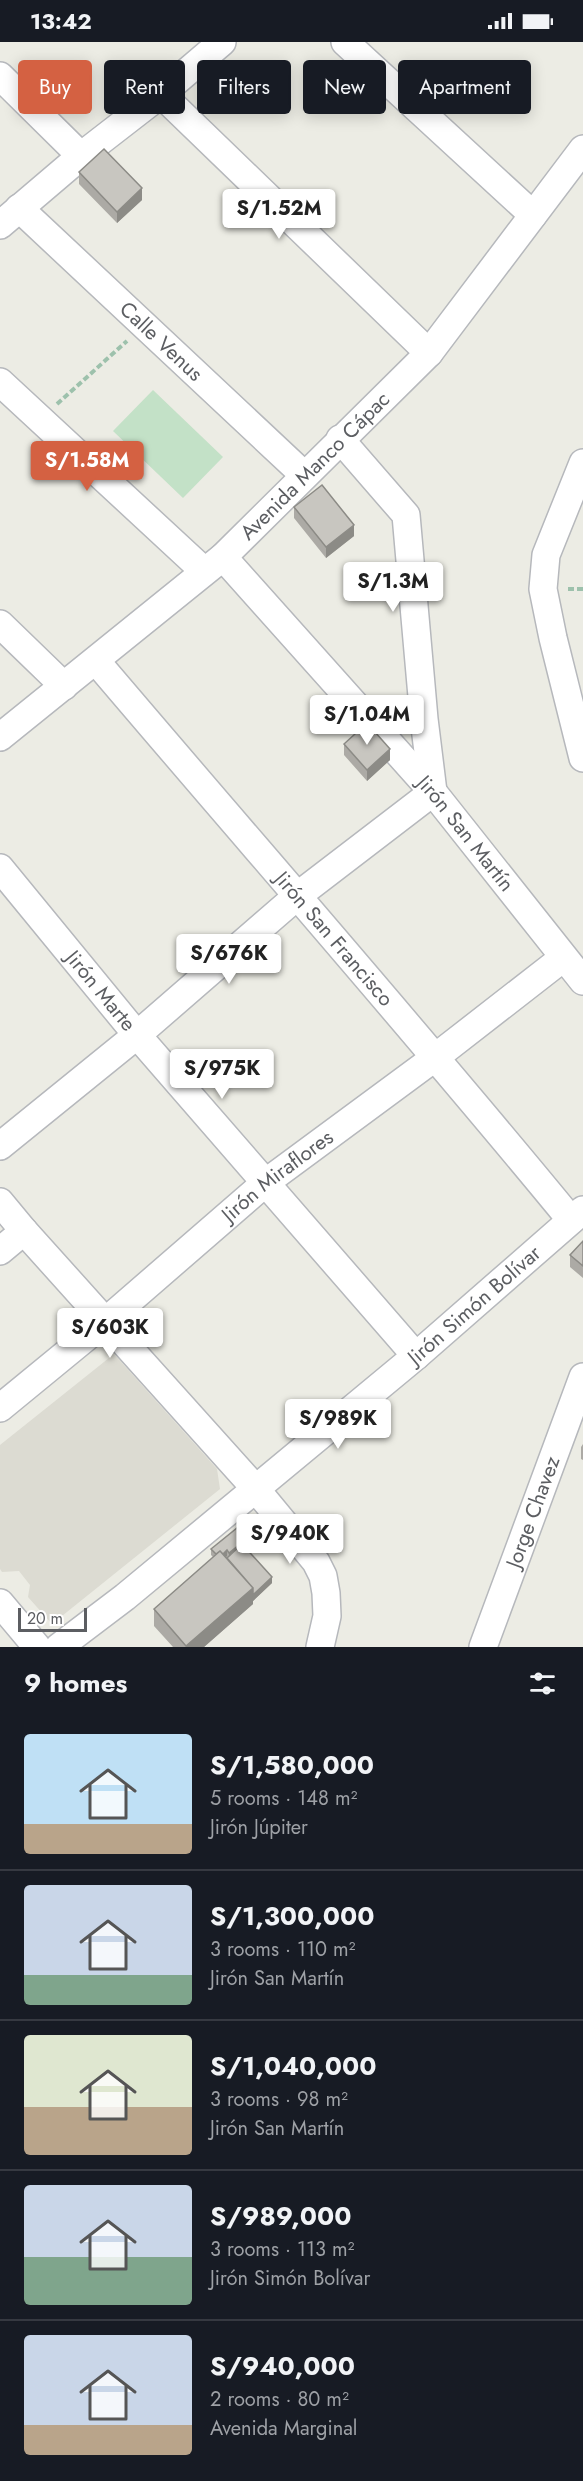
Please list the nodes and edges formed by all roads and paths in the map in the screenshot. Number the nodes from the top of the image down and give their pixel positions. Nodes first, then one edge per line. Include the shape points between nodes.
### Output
1 (345, 42) edge
2 (218, 43) edge
3 (185, 73) edge
4 (0, 76) edge
5 (135, 114) edge
6 (182, 114) edge
7 (583, 149) edge
8 (81, 156) junction
9 (533, 215) junction
10 (9, 217) edge
11 (145, 325) junction
12 (429, 353) junction
13 (0, 382) edge
14 (41, 419) junction
15 (340, 439) junction
16 (583, 463) edge
17 (304, 475) junction
18 (213, 563) junction
19 (0, 624) edge
20 (96, 661) junction
21 (64, 686) junction
22 (0, 737) edge
23 (583, 758) edge
24 (433, 792) junction
25 (0, 868) edge
26 (296, 897) junction
27 (563, 958) junction
28 (583, 981) edge
29 (137, 1035) junction
30 (437, 1056) junction
31 (0, 1146) edge
32 (265, 1183) junction
33 (0, 1202) edge
34 (577, 1215) edge
35 (24, 1231) junction
36 (0, 1251) edge
37 (106, 1321) junction
38 (416, 1356) junction
39 (583, 1377) edge
40 (0, 1408) edge
41 (255, 1488) junction
42 (0, 1603) edge
43 (37, 1647) edge
44 (58, 1647) edge
45 (320, 1647) edge
46 (483, 1647) edge

1 - 9 street
2 - 3 street
4 - 8 street
5 - 8 street
6 - 12 street
7 - 9 street, Avenida Manco Cápac
8 - 10 street
9 - 12 street, Avenida Manco Cápac
10 - 11 street, Calle Venus
11 - 14 path
11 - 17 street, Calle Venus
12 - 15 street, Avenida Manco Cápac
13 - 14 street, Jirón San Martín
14 - 18 street, Jirón San Martín
15 - 17 street, Avenida Manco Cápac
15 - 24 street via 406,514
16 - 23 street via 546,555 543,589
17 - 18 street, Avenida Manco Cápac
18 - 20 street, Avenida Manco Cápac
18 - 24 street, Jirón San Martín
19 - 21 street
20 - 21 street, Avenida Manco Cápac
20 - 26 street, Jirón San Francisco
21 - 22 street, Avenida Manco Cápac
24 - 26 street
24 - 27 street, Jirón San Martín
25 - 29 street, Jirón Marte
26 - 29 street
26 - 30 street, Jirón San Francisco
27 - 28 street, Jirón San Martín
27 - 30 street, Jirón Miraflores
29 - 31 street
29 - 32 street, Jirón Marte
30 - 32 street, Jirón Miraflores
30 - 34 street, Jirón San Francisco
32 - 37 street, Jirón Miraflores
32 - 38 street, Jirón Marte
33 - 35 street
34 - 38 street, Jirón Simón Bolívar
35 - 36 street
35 - 37 street
37 - 40 street, Jirón Miraflores
37 - 41 street
38 - 41 street, Jirón Simón Bolívar
39 - 46 street, Jorge Chavez
41 - 44 street, Jirón Simón Bolívar via 125,1597
41 - 45 street via 316,1562 322,1576 327,1616
42 - 43 street

